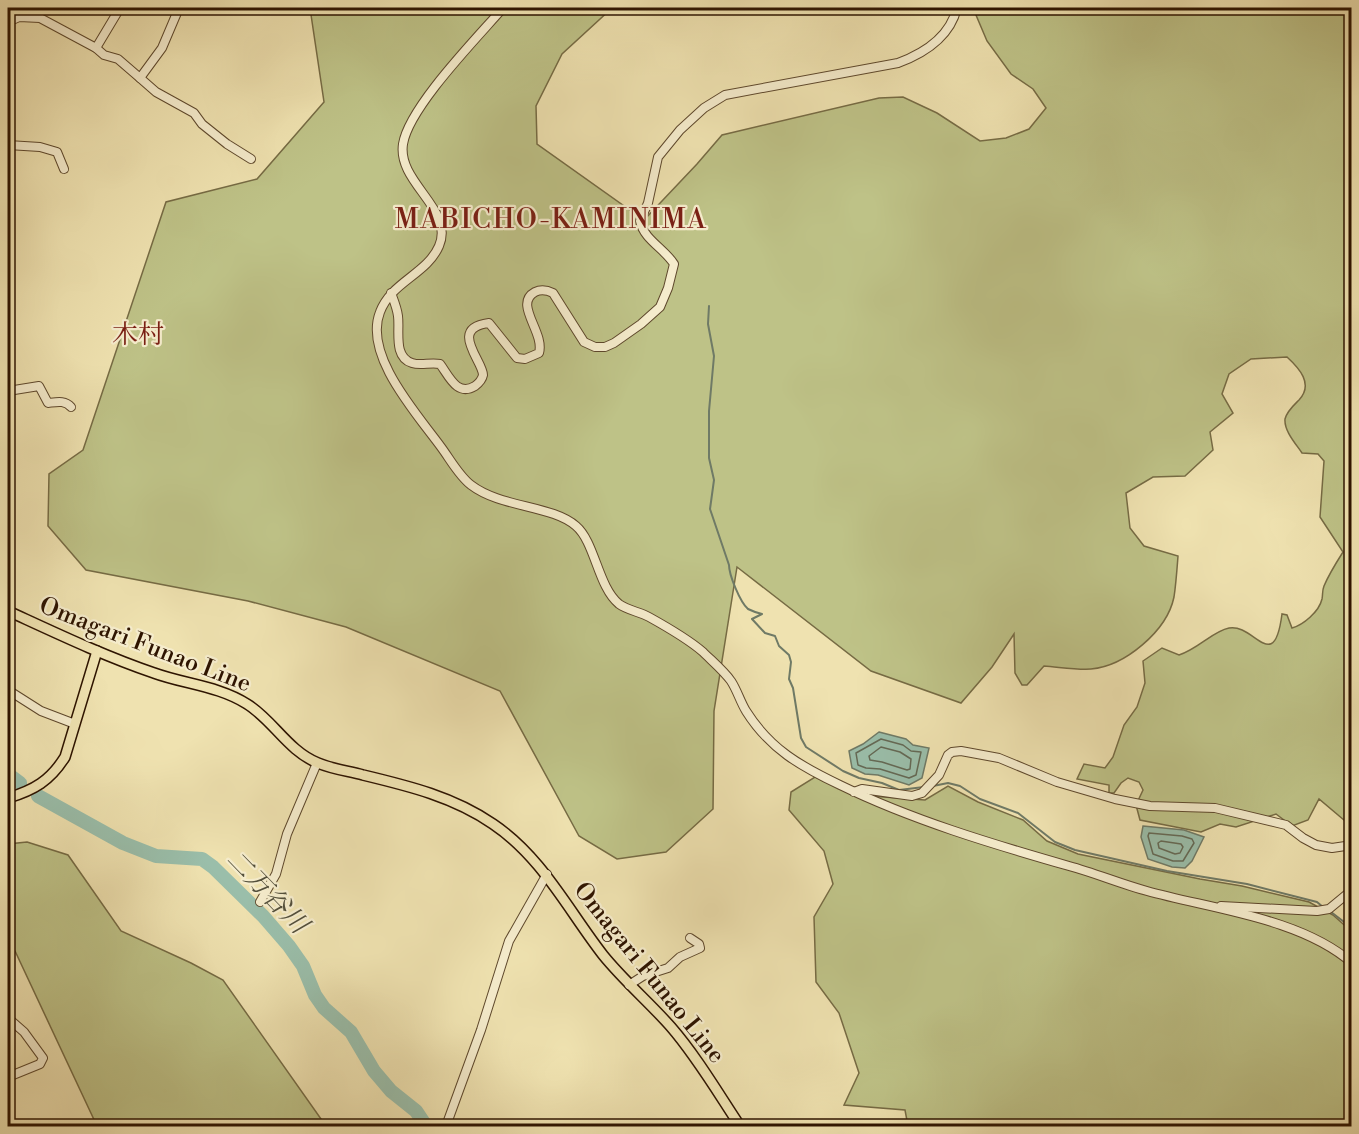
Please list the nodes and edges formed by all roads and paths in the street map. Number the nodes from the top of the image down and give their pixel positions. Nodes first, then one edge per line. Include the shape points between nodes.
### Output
1 (120, 8) edge
2 (179, 8) edge
3 (503, 8) edge
4 (957, 8) edge
5 (8, 22) edge
6 (96, 48) junction
7 (140, 78) junction
8 (8, 145) edge
9 (251, 159) dead end
10 (64, 169) dead end
11 (391, 293) junction
12 (8, 391) edge
13 (71, 407) dead end
14 (8, 611) edge
15 (97, 651) junction
16 (8, 690) edge
17 (75, 724) junction
18 (317, 763) junction
19 (854, 792) junction
20 (8, 798) edge
21 (1352, 845) edge
22 (547, 874) junction
23 (1352, 890) edge
24 (260, 902) dead end
25 (1204, 906) junction
26 (690, 938) dead end
27 (1352, 963) edge
28 (629, 985) junction
29 (8, 1018) edge
30 (8, 1077) edge
31 (446, 1126) edge
32 (740, 1126) edge

1 - 6 street
2 - 7 street via 162,48
3 - 11 street via 408,126 402,148 407,169 442,227 440,245 428,263
4 - 11 street via 947,31 912,58 726,95 680,130 658,157 640,221 645,235 668,254 674,264 673,273 660,307 614,343 595,347 584,342 553,293 537,291 529,296 526,306 541,345 539,353 517,358 489,323 483,324 470,335 483,376 472,388 464,389 457,387 440,364 411,363 404,358
5 - 6 street via 19,17 40,18
6 - 7 street via 118,59
7 - 9 street via 156,92 194,113 202,124
8 - 10 street via 57,152
11 - 19 street via 379,312 376,334 384,363 470,485 517,506 561,516 579,528 618,603 700,650 730,680 746,711 771,742 791,760
12 - 13 street via 39,386 48,403 62,402
14 - 15 main road, Omagari Funao Line
15 - 17 main road
15 - 18 main road, Omagari Funao Line via 247,704
16 - 17 street via 40,711
17 - 20 main road via 56,772
18 - 22 main road, Omagari Funao Line via 450,799 493,823
18 - 24 street via 287,834 276,874
19 - 21 street via 862,789 912,796 922,793 939,775 948,754 961,751 999,758 1057,782 1114,799 1167,807 1215,808 1286,825 1316,845
19 - 25 street via 1018,852
22 - 28 main road, Omagari Funao Line via 603,955
22 - 31 street via 509,942
23 - 25 street via 1329,909 1317,911
25 - 27 street via 1286,926 1336,950
26 - 28 street via 700,948
28 - 32 main road, Omagari Funao Line via 692,1052
29 - 30 street via 43,1058 40,1064

